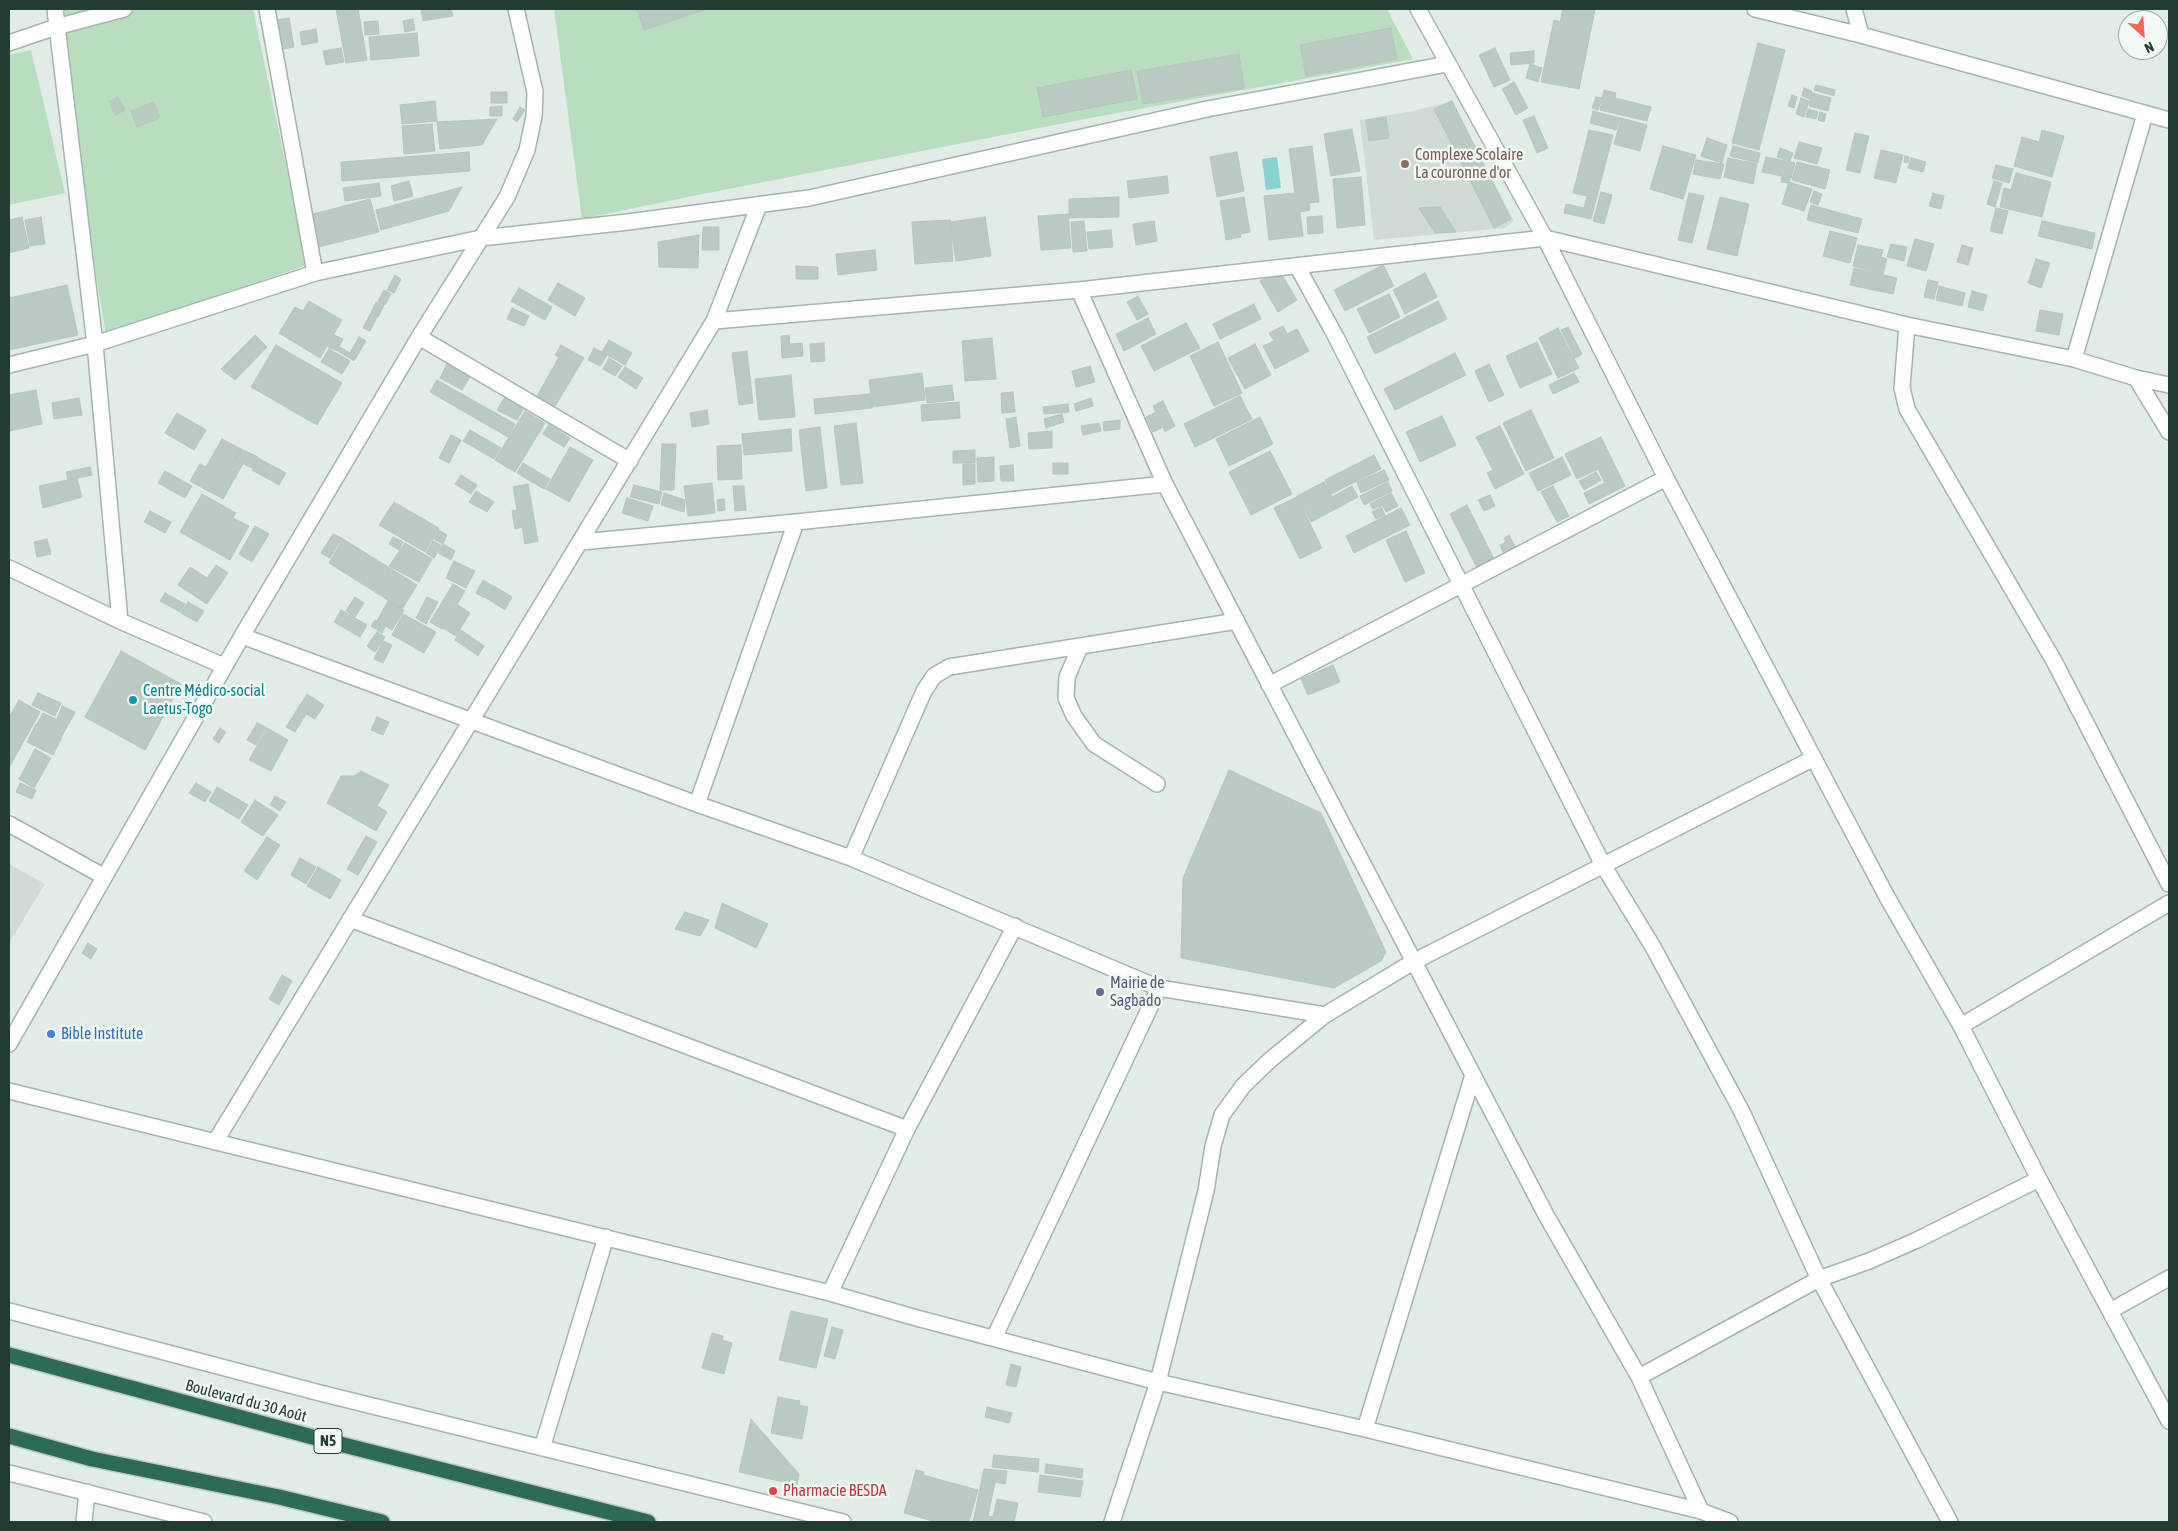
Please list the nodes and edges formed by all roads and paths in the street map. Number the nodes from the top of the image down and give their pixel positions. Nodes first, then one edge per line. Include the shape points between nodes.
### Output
1 (55, 9) edge
2 (124, 9) edge
3 (267, 9) edge
4 (516, 9) edge
5 (1418, 9) edge
6 (1755, 9) edge
7 (1854, 9) edge
8 (56, 27) junction
9 (1861, 36) junction
10 (9, 43) edge
11 (1447, 64) junction
12 (2145, 114) junction
13 (2169, 120) edge
14 (759, 206) junction
15 (481, 238) junction
16 (1545, 238) junction
17 (1297, 266) junction
18 (315, 273) junction
19 (1079, 290) junction
20 (714, 321) junction
21 (1907, 325) junction
22 (419, 337) junction
23 (96, 344) junction
24 (2074, 359) junction
25 (9, 365) edge
26 (2136, 378) junction
27 (2169, 385) edge
28 (2169, 432) edge
29 (630, 461) junction
30 (1666, 478) junction
31 (1165, 484) junction
32 (796, 522) junction
33 (581, 542) junction
34 (9, 568) edge
35 (1461, 585) junction
36 (120, 621) junction
37 (1237, 622) junction
38 (242, 636) junction
39 (1080, 647) junction
40 (224, 666) junction
41 (1269, 685) junction
42 (472, 721) junction
43 (1814, 758) junction
44 (1157, 784) dead end
45 (697, 804) junction
46 (9, 824) edge
47 (851, 858) junction
48 (1603, 865) junction
49 (103, 876) junction
50 (2169, 884) edge
51 (2169, 903) edge
52 (350, 920) junction
53 (1015, 926) junction
54 (1413, 962) junction
55 (1159, 988) junction
56 (1325, 1015) junction
57 (1961, 1026) junction
58 (9, 1044) edge
59 (1473, 1075) junction
60 (9, 1091) edge
61 (907, 1129) junction
62 (214, 1142) junction
63 (2039, 1179) junction
64 (606, 1237) junction
65 (2169, 1278) edge
66 (1818, 1279) junction
67 (830, 1293) junction
68 (9, 1311) edge
69 (2110, 1311) junction
70 (994, 1338) junction
71 (9, 1355) edge
72 (1639, 1377) junction
73 (1158, 1382) junction
74 (2169, 1421) edge
75 (1365, 1429) junction
76 (9, 1436) edge
77 (542, 1448) junction
78 (9, 1473) edge
79 (87, 1492) junction
80 (1702, 1511) junction
81 (84, 1522) edge
82 (204, 1522) edge
83 (382, 1522) edge
84 (648, 1522) edge
85 (843, 1522) edge
86 (1112, 1522) edge
87 (1729, 1522) edge
88 (1950, 1522) edge

1 - 8 street
2 - 8 street
3 - 18 street
4 - 15 street via 535,92 534,116 527,150 508,197
5 - 11 street
6 - 9 street
7 - 9 street
8 - 10 street
8 - 23 street
9 - 12 street
11 - 14 street via 1207,109 809,198
11 - 16 street
12 - 13 street
12 - 24 street
14 - 15 street
14 - 20 street
15 - 18 street
15 - 22 street
16 - 17 street
16 - 21 street
16 - 30 street
17 - 19 street
17 - 35 street
18 - 23 street
19 - 20 street
19 - 31 street
20 - 29 street
21 - 24 street
21 - 50 street via 1902,388 1906,409 2054,661
22 - 29 street
22 - 38 street
23 - 25 street
23 - 36 street
24 - 26 street
26 - 27 street
26 - 28 street
29 - 33 street
30 - 35 street
30 - 43 street
31 - 32 street
31 - 37 street
32 - 33 street
32 - 45 street
33 - 42 street
34 - 36 street
35 - 41 street
35 - 48 street
36 - 40 street
37 - 39 street
37 - 41 street
38 - 40 street
38 - 42 street
39 - 44 street via 1067,677 1066,698 1074,716 1094,744
39 - 47 street via 949,667 934,676 924,690
40 - 49 street
41 - 54 street
42 - 45 street
42 - 52 street
43 - 48 street
43 - 57 street via 1887,897
45 - 47 street
46 - 49 street
47 - 53 street
48 - 54 street
48 - 66 street via 1653,947 1742,1112
49 - 58 street
51 - 57 street
52 - 61 street
52 - 62 street
53 - 55 street
53 - 61 street
54 - 56 street
54 - 59 street
55 - 56 street
55 - 70 street
56 - 73 street via 1243,1086 1222,1115
57 - 63 street
59 - 72 street via 1546,1215
59 - 75 street
60 - 62 street
61 - 67 street
62 - 64 street
63 - 66 street via 1918,1240 1869,1262
63 - 69 street
64 - 67 street
64 - 77 street
65 - 69 street
66 - 72 street
66 - 88 street
67 - 70 street
68 - 77 street via 320,1394
69 - 74 street
70 - 73 street
71 - 84 highway, Boulevard du 30 Août / N5 via 320,1439
72 - 80 street
73 - 75 street
73 - 86 street
75 - 80 street
76 - 83 highway via 92,1460 279,1497
77 - 85 street
78 - 79 street
79 - 81 street
79 - 82 street
80 - 87 street

